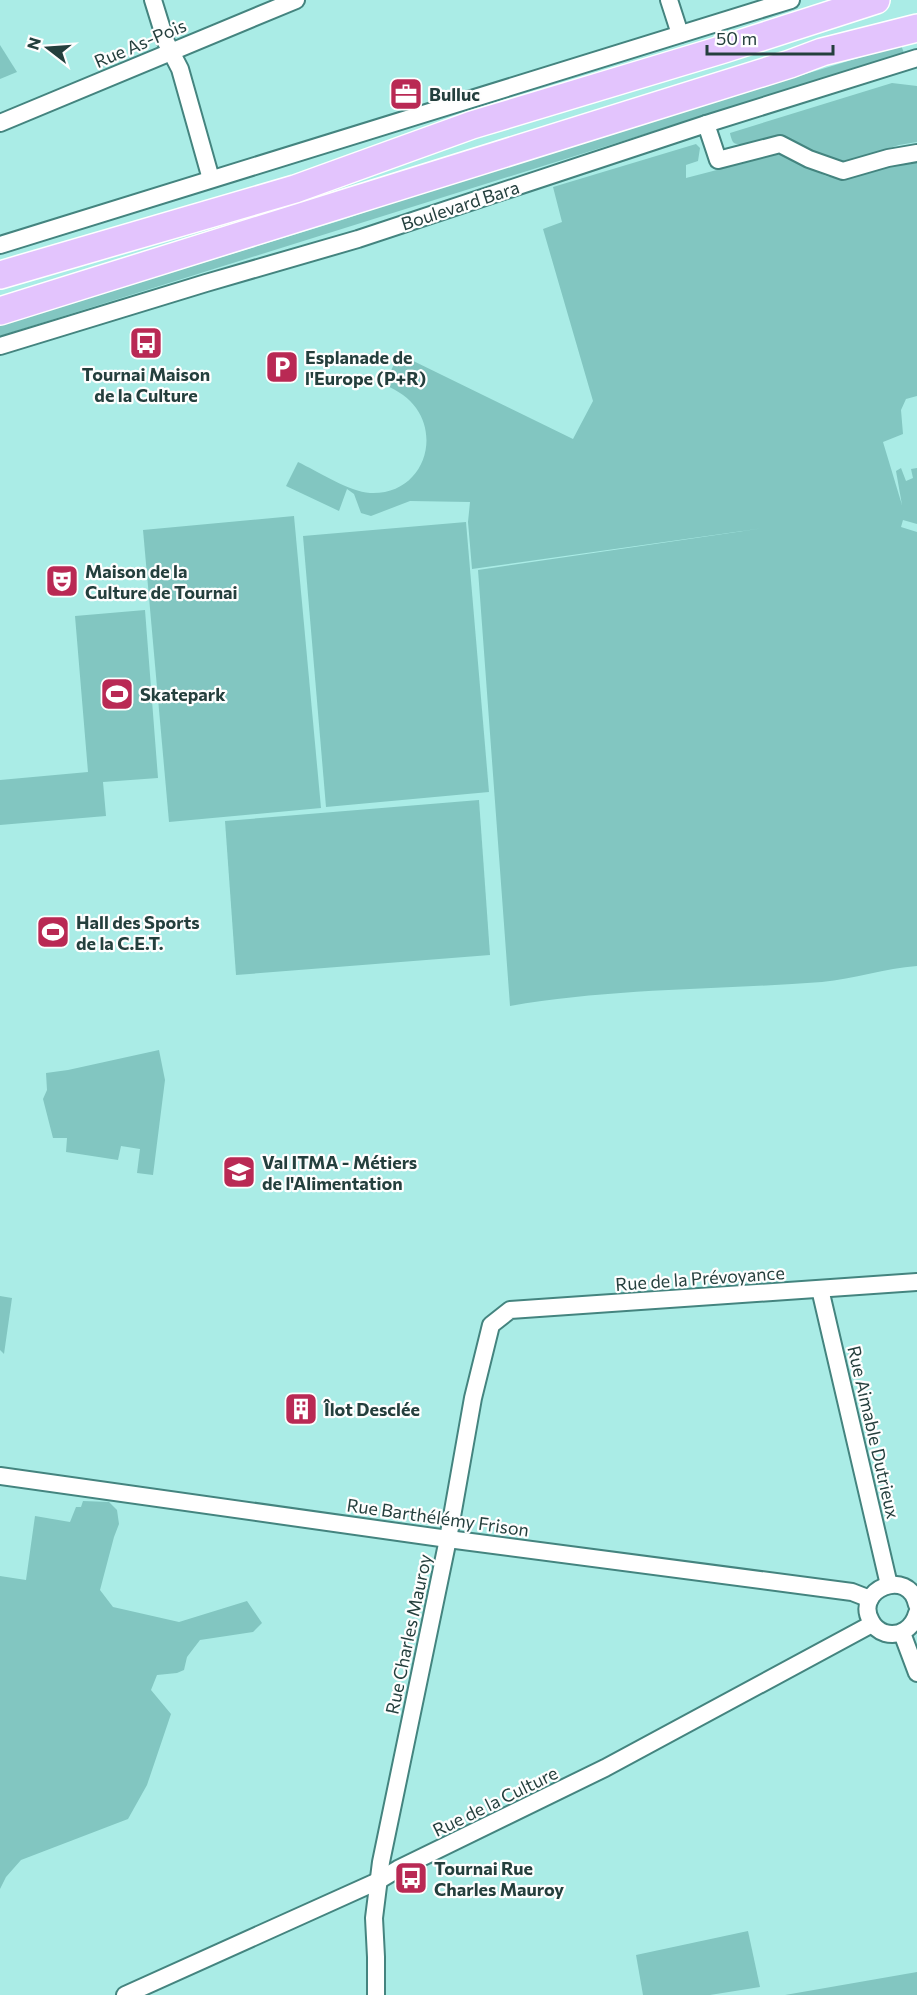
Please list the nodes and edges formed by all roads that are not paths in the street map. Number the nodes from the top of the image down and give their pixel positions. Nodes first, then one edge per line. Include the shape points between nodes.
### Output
1 (153, 0) edge
2 (296, 0) edge
3 (669, 0) edge
4 (791, 0) edge
5 (864, 4) edge
6 (917, 10) edge
7 (917, 28) edge
8 (680, 34) junction
9 (172, 51) junction
10 (822, 52) junction
11 (917, 58) edge
12 (0, 123) edge
13 (706, 124) junction
14 (917, 153) edge
15 (211, 180) junction
16 (0, 245) edge
17 (0, 275) edge
18 (0, 311) edge
19 (0, 346) edge
20 (917, 1282) edge
21 (820, 1289) junction
22 (491, 1325) joint
23 (0, 1476) edge
24 (448, 1539) junction
25 (889, 1585) junction
26 (870, 1599) junction
27 (917, 1602) edge
28 (917, 1613) edge
29 (872, 1624) junction
30 (902, 1633) junction
31 (917, 1673) edge
32 (378, 1881) junction
33 (125, 1995) edge
34 (376, 1995) edge

1 - 9 street
2 - 9 street, Rue As-Pois
3 - 8 street
4 - 8 street
5 - 17 main road via 472,125 294,189
6 - 10 main road via 868,25
7 - 10 main road
8 - 15 street
9 - 12 street, Rue As-Pois
9 - 15 street
10 - 18 main road, Boulevard Bara
11 - 13 street, Boulevard Bara
13 - 14 street via 718,160 780,144 843,171
13 - 19 street, Boulevard Bara via 358,239
15 - 16 street
20 - 21 street, Rue de la Prévoyance
21 - 22 street, Rue de la Prévoyance via 510,1310
21 - 25 street, Rue Aimable Dutrieux
22 - 24 street, Rue Charles Mauroy via 473,1398
23 - 24 street, Rue Barthélémy Frison
24 - 26 street, Rue Barthélémy Frison via 852,1592
24 - 32 street, Rue Charles Mauroy
25 - 26 street
25 - 27 street via 906,1588
26 - 29 street via 867,1607
28 - 30 street via 910,1628
29 - 30 street via 891,1635
29 - 32 street, Rue de la Culture via 605,1768
30 - 31 street
32 - 33 street, Rue de la Culture
32 - 34 street, Rue Charles Mauroy via 374,1918

